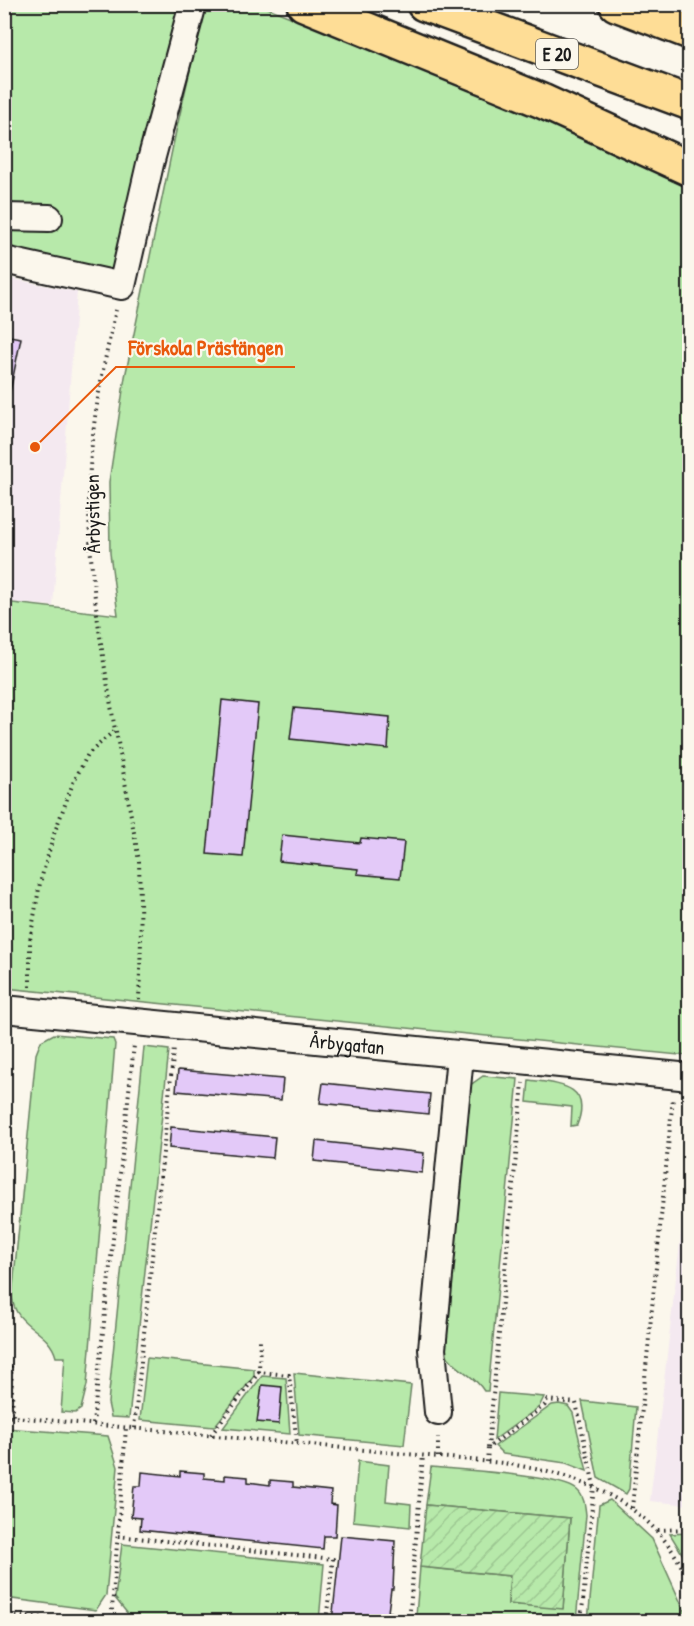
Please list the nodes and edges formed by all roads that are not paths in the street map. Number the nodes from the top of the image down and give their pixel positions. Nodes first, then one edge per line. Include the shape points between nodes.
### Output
1 (193, 4) edge
2 (304, 4) edge
3 (424, 4) edge
4 (616, 4) edge
5 (690, 32) edge
6 (690, 103) edge
7 (690, 170) edge
8 (4, 216) edge
9 (49, 218) dead end
10 (4, 260) edge
11 (4, 1009) edge
12 (460, 1056) junction
13 (682, 1077) edge
14 (438, 1412) dead end

1 - 10 street via 122,286
2 - 7 highway, E 20 via 542,101
3 - 6 highway, E 20
4 - 5 highway
8 - 9 street
11 - 12 street, Årbygatan
12 - 13 street, Årbygatan
12 - 14 street via 432,1349

